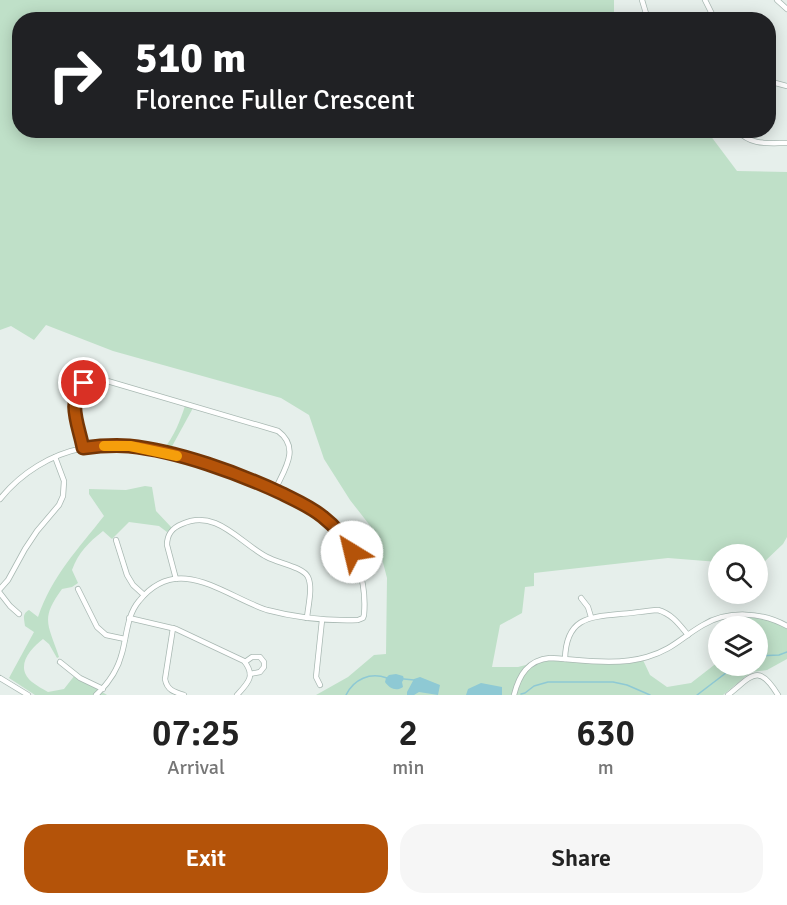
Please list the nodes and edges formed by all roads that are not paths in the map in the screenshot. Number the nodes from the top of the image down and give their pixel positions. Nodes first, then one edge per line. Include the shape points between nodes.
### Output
1 (777, 0) edge
2 (787, 9) edge
3 (744, 138) edge
4 (787, 143) edge
5 (83, 448) junction
6 (55, 457) junction
7 (275, 490) junction
8 (0, 499) edge
9 (116, 540) dead end
10 (176, 579) junction
11 (78, 588) dead end
12 (0, 591) edge
13 (144, 596) junction
14 (581, 598) dead end
15 (19, 614) dead end
16 (591, 617) junction
17 (129, 618) junction
18 (307, 618) junction
19 (322, 620) junction
20 (787, 626) edge
21 (173, 628) junction
22 (688, 635) junction
23 (125, 639) junction
24 (565, 659) junction
25 (60, 662) dead end
26 (245, 662) junction
27 (250, 674) junction
28 (0, 678) edge
29 (320, 684) dead end
30 (103, 689) junction
31 (28, 695) edge
32 (96, 695) edge
33 (184, 695) edge
34 (237, 695) edge
35 (514, 695) edge
36 (728, 695) edge
37 (778, 695) edge

1 - 2 street
3 - 4 street
5 - 6 street
5 - 7 street via 114,445 156,451
5 - 7 street via 74,398 84,383 104,380 278,431 285,436 290,453
6 - 8 street via 27,473
6 - 12 street via 64,481 63,496
7 - 19 street via 333,525 360,570 363,618
9 - 13 street via 127,576
10 - 13 street via 154,586
10 - 18 street via 200,580 260,607
10 - 18 street via 167,545 170,532 192,520 214,522 264,555 305,573 310,585
11 - 23 street via 97,627 106,635
12 - 15 street
13 - 17 street
14 - 16 street
16 - 22 street via 658,610 674,618
16 - 24 street via 580,622 570,634
17 - 21 street
17 - 23 street
18 - 19 street
19 - 29 street via 316,677
20 - 22 street via 763,617 735,615 709,622
21 - 26 street
21 - 33 street via 165,679 171,691
22 - 24 street via 678,644 646,658 614,662
23 - 30 street via 118,666
24 - 35 street via 547,658 531,664 517,682
25 - 30 street
26 - 27 street
26 - 27 street via 255,657 264,662 260,672
27 - 34 street
28 - 31 street
30 - 32 street
36 - 37 street via 758,675 769,681

